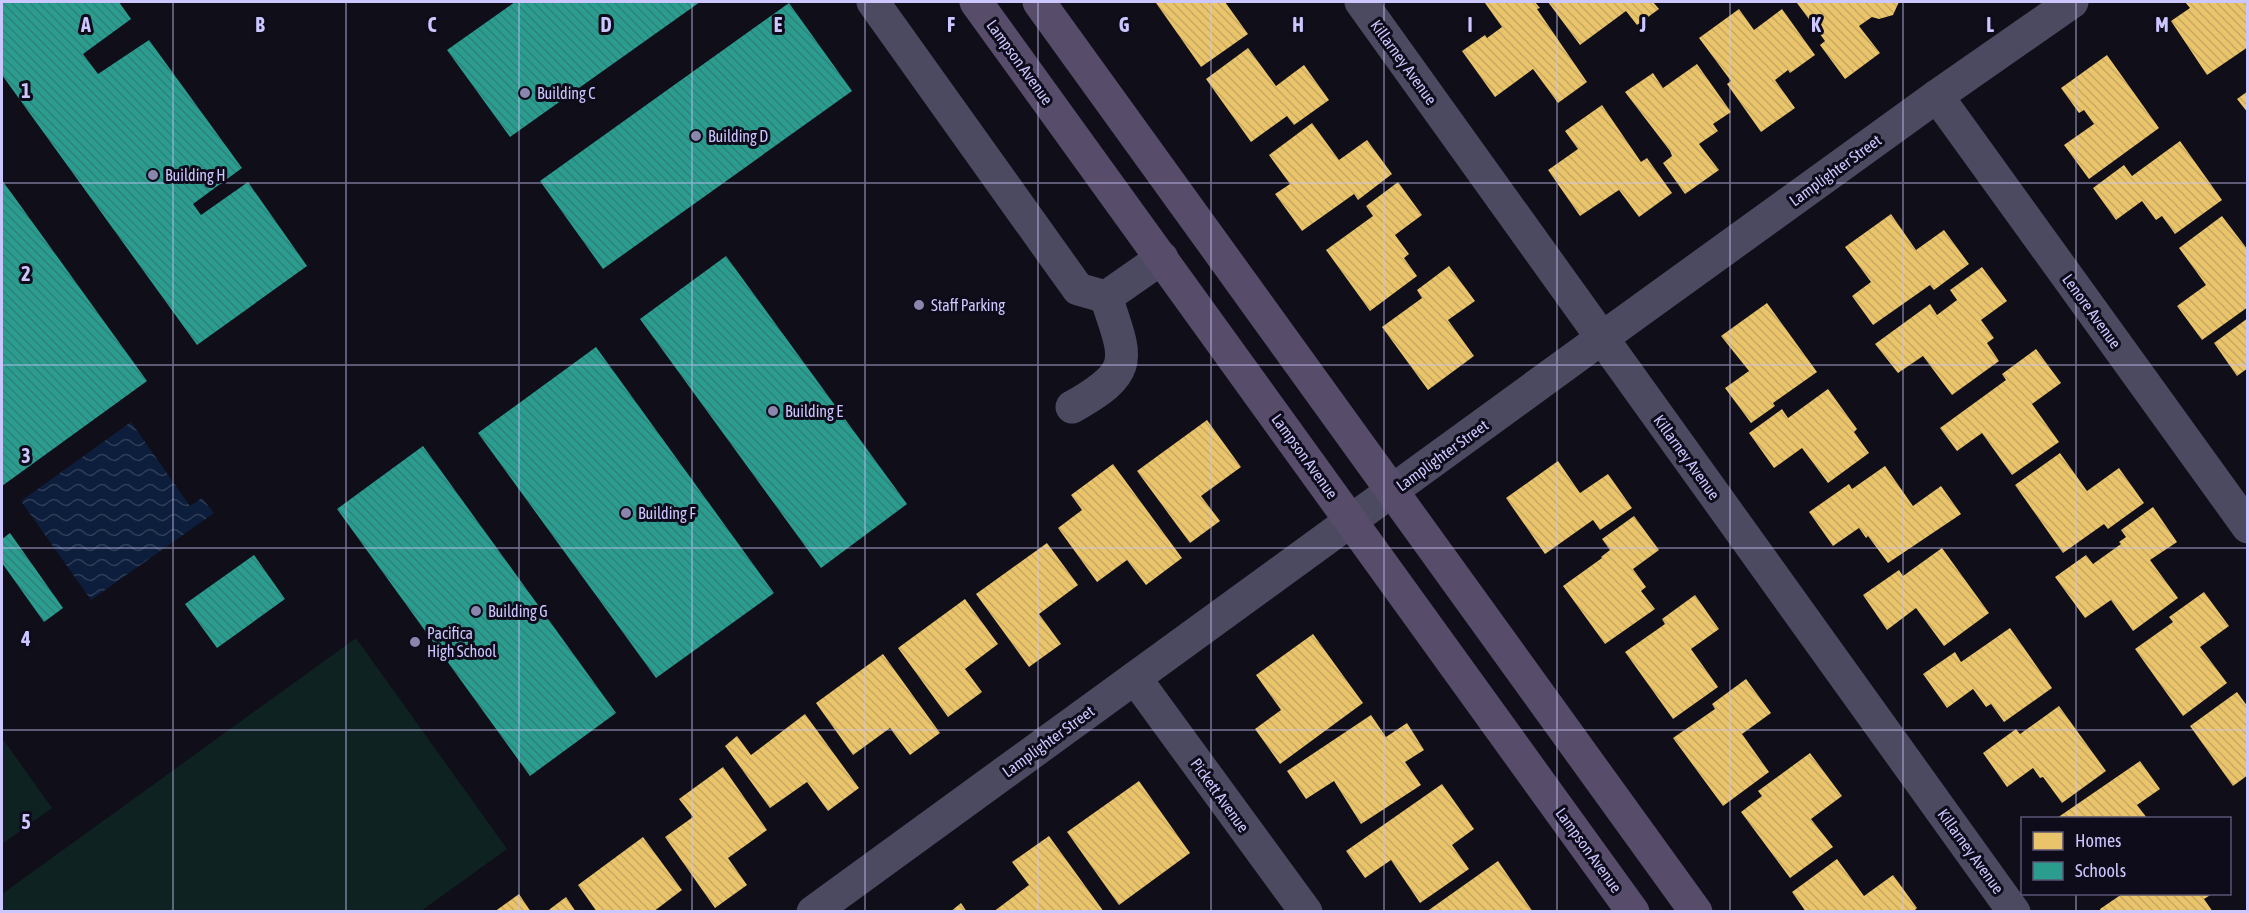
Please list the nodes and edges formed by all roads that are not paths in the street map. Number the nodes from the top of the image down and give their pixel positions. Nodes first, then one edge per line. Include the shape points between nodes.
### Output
1 (873, 2) edge
2 (976, 2) edge
3 (1039, 2) edge
4 (1361, 2) edge
5 (2072, 2) edge
6 (1937, 96) junction
7 (1162, 258) junction
8 (1106, 297) junction
9 (1602, 338) junction
10 (1072, 407) dead end
11 (1393, 490) junction
12 (1352, 521) junction
13 (2247, 527) edge
14 (1135, 678) junction
15 (813, 912) edge
16 (1306, 912) edge
17 (1633, 912) edge
18 (1696, 912) edge
19 (2014, 912) edge

1 - 8 street via 1078,289
2 - 7 main road, Lampson Avenue
3 - 11 main road
4 - 9 street, Killarney Avenue
5 - 6 street, Lamplighter Street
6 - 9 street, Lamplighter Street
6 - 13 street, Lenore Avenue
7 - 8 street
7 - 12 main road, Lampson Avenue
8 - 10 street via 1124,353 1119,371 1106,387
9 - 11 street, Lamplighter Street
9 - 19 street, Killarney Avenue
11 - 12 street, Lamplighter Street
11 - 18 main road
12 - 14 street, Lamplighter Street
12 - 17 main road, Lampson Avenue
14 - 15 street, Lamplighter Street
14 - 16 street, Pickett Avenue

